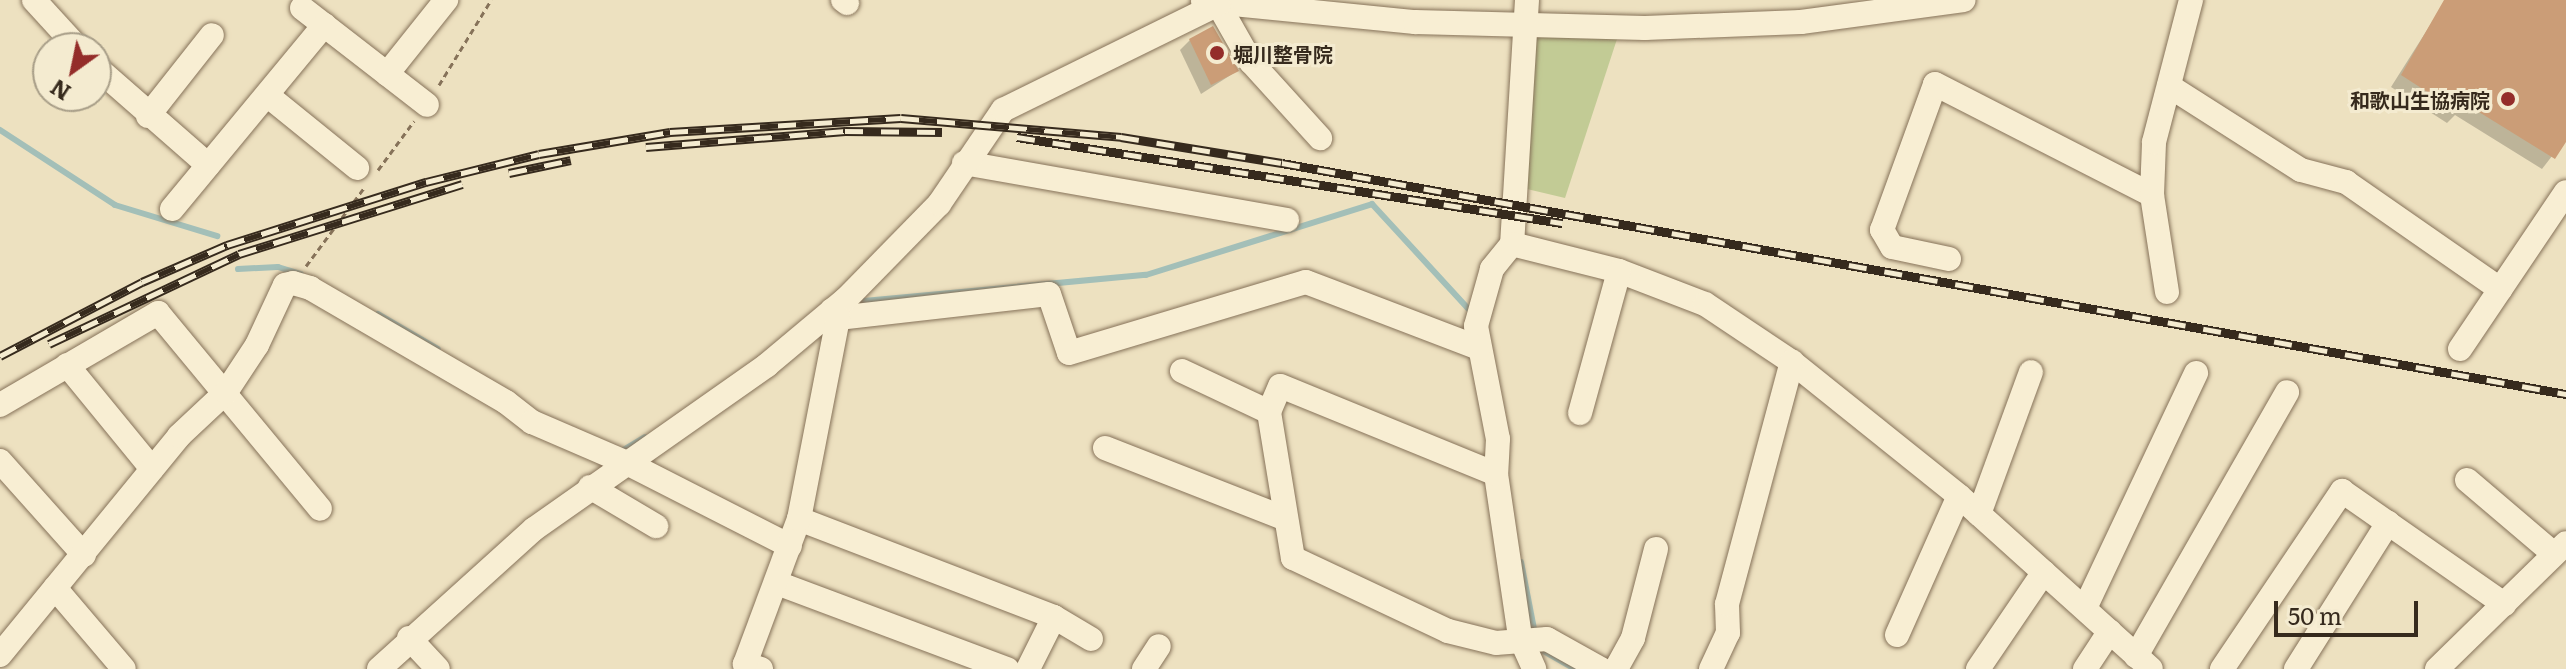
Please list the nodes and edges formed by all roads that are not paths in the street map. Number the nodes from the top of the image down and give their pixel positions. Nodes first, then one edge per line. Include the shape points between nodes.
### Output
1 (34, 0) edge
2 (446, 0) edge
3 (1527, 0) edge
4 (1964, 0) edge
5 (2191, 0) edge
6 (1226, 2) edge
7 (302, 8) dead end
8 (1771, 12) edge
9 (324, 25) junction
10 (1525, 26) junction
11 (63, 32) edge
12 (212, 35) dead end
13 (387, 74) junction
14 (112, 82) edge
15 (2169, 86) junction
16 (267, 95) junction
17 (427, 105) road end
18 (148, 116) junction
19 (1320, 138) dead end
20 (964, 163) junction
21 (208, 165) junction
22 (367, 174) road end
23 (2566, 192) edge
24 (2152, 195) junction
25 (172, 209) dead end
26 (1287, 220) dead end
27 (1512, 244) junction
28 (1949, 259) dead end
29 (1619, 271) junction
30 (2500, 289) junction
31 (2167, 292) dead end
32 (839, 309) junction
33 (1478, 328) junction
34 (2460, 349) dead end
35 (1792, 362) junction
36 (67, 365) junction
37 (1182, 371) dead end
38 (2031, 372) dead end
39 (2196, 373) dead end
40 (226, 392) junction
41 (2287, 392) dead end
42 (0, 405) edge
43 (1269, 412) junction
44 (1580, 413) dead end
45 (1105, 448) dead end
46 (0, 461) edge
47 (625, 462) junction
48 (152, 469) junction
49 (1496, 474) junction
50 (2467, 480) dead end
51 (590, 487) junction
52 (1959, 496) junction
53 (320, 509) dead end
54 (1979, 514) junction
55 (799, 519) junction
56 (1286, 519) junction
57 (2388, 523) junction
58 (656, 526) dead end
59 (790, 546) junction
60 (2560, 548) edge
61 (1656, 549) dead end
62 (84, 555) junction
63 (2044, 572) junction
64 (777, 583) junction
65 (55, 588) junction
66 (2504, 604) junction
67 (2085, 608) junction
68 (1054, 617) junction
69 (2110, 631) junction
70 (1897, 635) dead end
71 (409, 638) junction
72 (1530, 638) junction
73 (1091, 639) dead end
74 (1159, 646) dead end
75 (0, 655) edge
76 (2143, 662) edge
77 (124, 669) edge
78 (379, 669) edge
79 (438, 669) edge
80 (761, 669) edge
81 (1007, 669) edge
82 (1028, 669) edge
83 (1144, 669) edge
84 (1534, 669) edge
85 (1601, 669) edge
86 (1616, 669) edge
87 (1711, 669) edge
88 (1978, 669) edge
89 (2085, 669) edge
90 (2222, 669) edge
91 (2296, 669) edge
92 (2437, 669) edge

1 - 11 street
2 - 13 street
3 - 10 street
4 - 8 street
5 - 15 street
6 - 10 street via 1415,22
6 - 19 street via 1251,62
6 - 20 street via 1003,110
7 - 9 street
8 - 10 street
9 - 13 street
9 - 16 street
10 - 27 street
12 - 18 street
13 - 17 street
14 - 18 street
15 - 24 street via 2154,142
15 - 30 street via 2301,170 2346,182
16 - 21 street
16 - 22 street
18 - 21 street
20 - 26 street
20 - 32 street via 939,204
21 - 25 street
23 - 30 street
24 - 28 street via 1935,84 1882,230 1892,247
24 - 31 street
27 - 29 street
27 - 33 street via 1492,269
29 - 35 street via 1705,304
29 - 44 street
30 - 34 street
32 - 33 street via 1049,294 1069,353 1306,282
32 - 47 street
32 - 55 street
33 - 49 street via 1498,439
35 - 52 street
35 - 87 street via 1727,604 1728,633
36 - 40 street via 158,313
36 - 42 street
36 - 48 street
37 - 43 street
38 - 54 street
39 - 67 street
40 - 47 street via 285,285 293,283 493,394 532,422
40 - 48 street
40 - 53 street
41 - 76 street
43 - 49 street via 1280,386
43 - 56 street
45 - 56 street
46 - 62 street
47 - 51 street
47 - 59 street
48 - 62 street
49 - 72 street
50 - 60 street
51 - 58 street
51 - 71 street
52 - 54 street
52 - 70 street
54 - 63 street
55 - 59 street
55 - 68 street
56 - 72 street via 1293,558 1448,631 1496,643
57 - 66 street
57 - 90 street via 2342,491
57 - 91 street
59 - 64 street
60 - 66 street
61 - 86 street via 1633,638
62 - 65 street
63 - 67 street
63 - 88 street
64 - 80 street via 745,664
64 - 81 street
65 - 75 street
65 - 77 street
66 - 92 street
67 - 69 street
68 - 73 street
68 - 82 street
69 - 76 street
69 - 89 street
71 - 78 street
71 - 79 street
72 - 84 street
72 - 85 street
74 - 83 street

